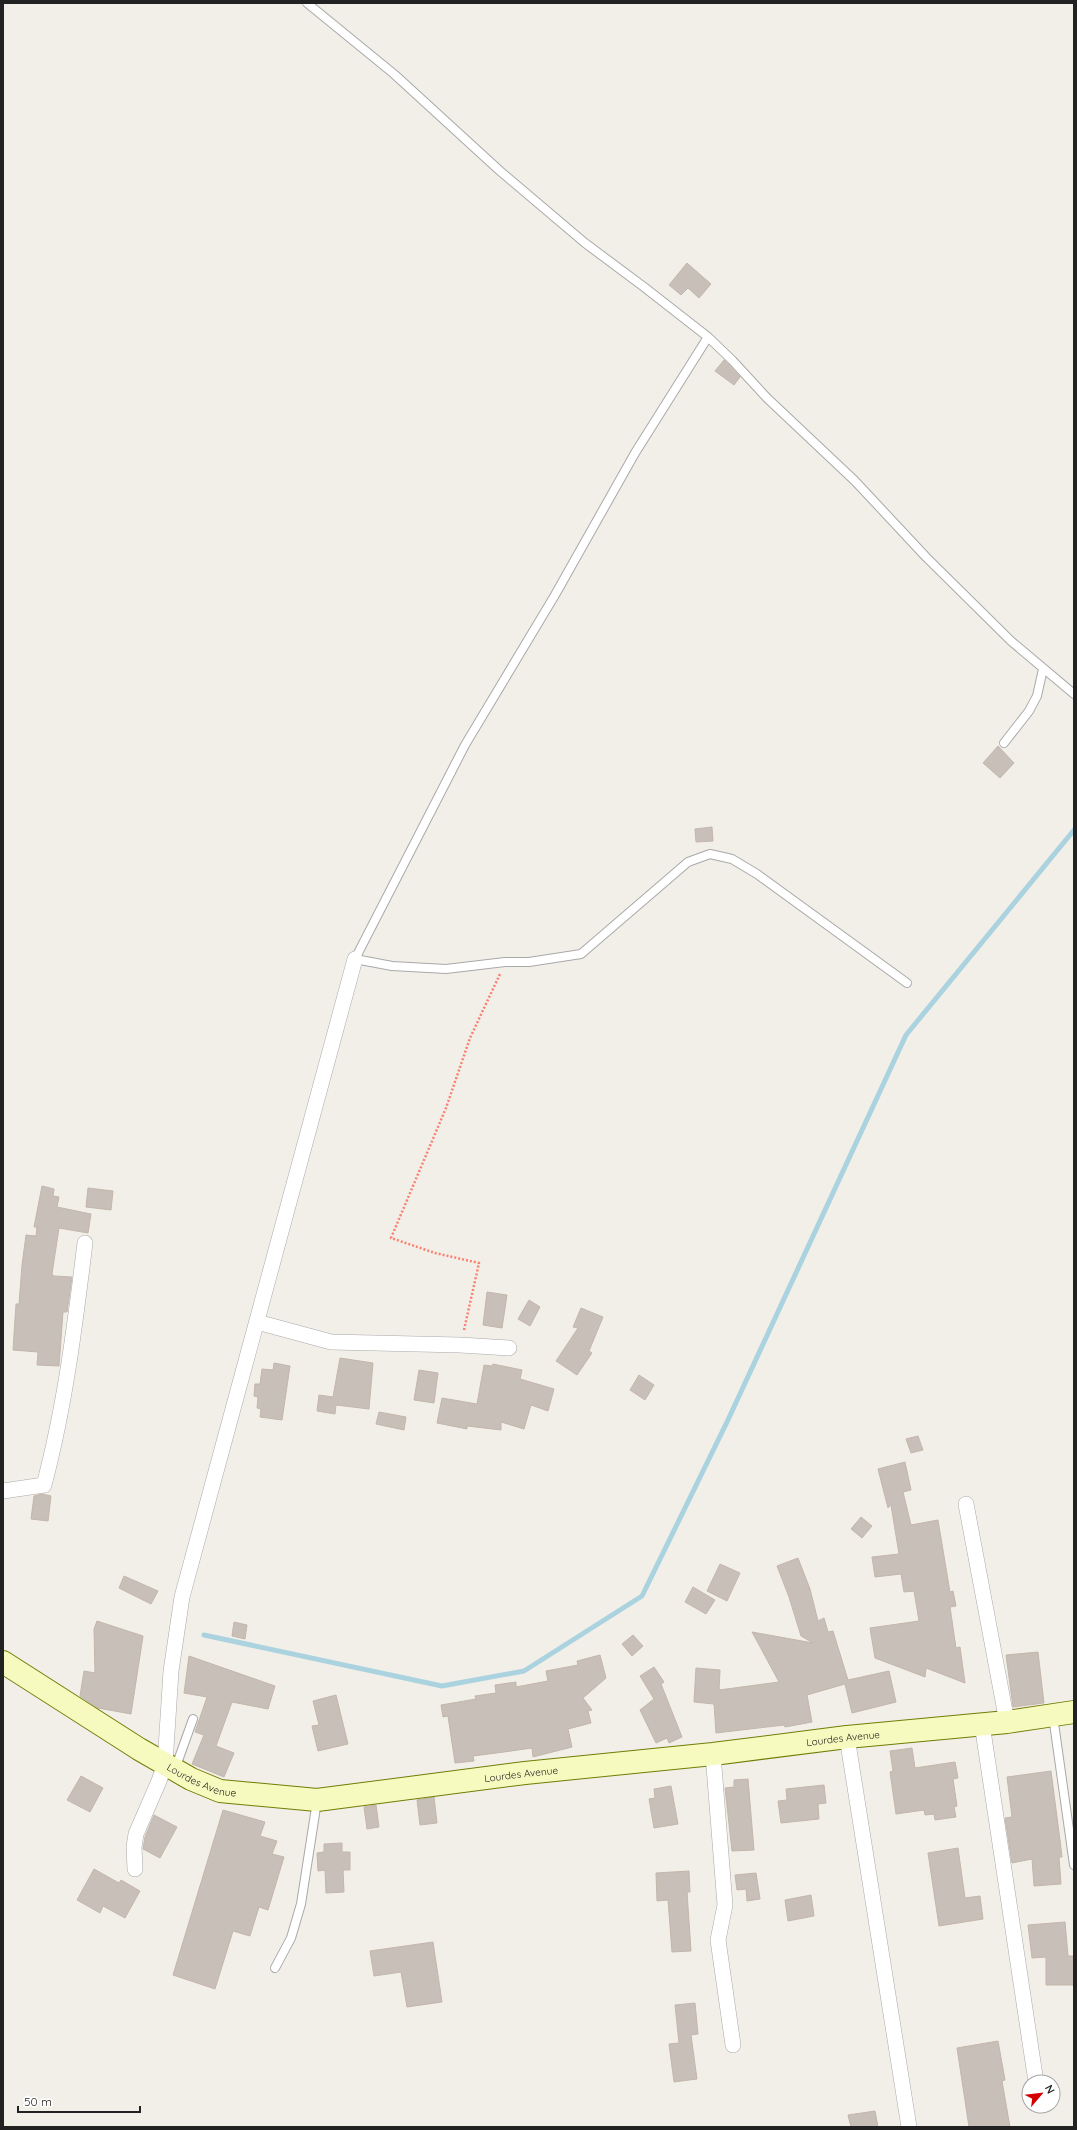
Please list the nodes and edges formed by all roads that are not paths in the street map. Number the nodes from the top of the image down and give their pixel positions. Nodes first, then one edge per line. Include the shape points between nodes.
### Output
1 (307, 3) edge
2 (708, 337) junction
3 (1043, 669) junction
4 (1074, 694) edge
5 (1004, 743) dead end
6 (355, 959) junction
7 (907, 983) dead end
8 (85, 1244) dead end
9 (257, 1322) junction
10 (509, 1348) dead end
11 (3, 1491) edge
12 (966, 1504) dead end
13 (3, 1662) edge
14 (1074, 1712) edge
15 (1053, 1716) junction
16 (192, 1719) dead end
17 (1007, 1722) junction
18 (982, 1724) junction
19 (847, 1737) junction
20 (713, 1754) junction
21 (170, 1767) junction
22 (317, 1800) junction
23 (1074, 1865) edge
24 (135, 1869) dead end
25 (276, 1968) dead end
26 (733, 2045) dead end
27 (1035, 2074) edge
28 (909, 2127) edge

1 - 2 lane via 394,74 585,244
2 - 3 lane via 767,398 855,481 926,557
2 - 6 lane via 635,454 555,595 465,745
3 - 4 lane
3 - 5 lane via 1037,696 1029,711
6 - 7 lane via 413,968 446,969 505,962 529,962 581,954 688,862 710,854 732,859 756,874
6 - 9 street
8 - 11 street via 59,1423 44,1485
9 - 10 street via 331,1342
9 - 21 street via 182,1597 171,1671
12 - 17 street
13 - 21 main road, Lourdes Avenue
14 - 15 main road, Lourdes Avenue
15 - 17 main road, Lourdes Avenue
15 - 23 lane
16 - 21 lane
17 - 18 main road, Lourdes Avenue
18 - 19 main road, Lourdes Avenue
18 - 27 street
19 - 20 main road, Lourdes Avenue
19 - 28 street
20 - 22 main road, Lourdes Avenue via 525,1773
20 - 26 street via 725,1905 718,1940
21 - 22 main road, Lourdes Avenue via 220,1791
21 - 24 street via 159,1781 136,1834
22 - 25 lane via 301,1904 291,1938

